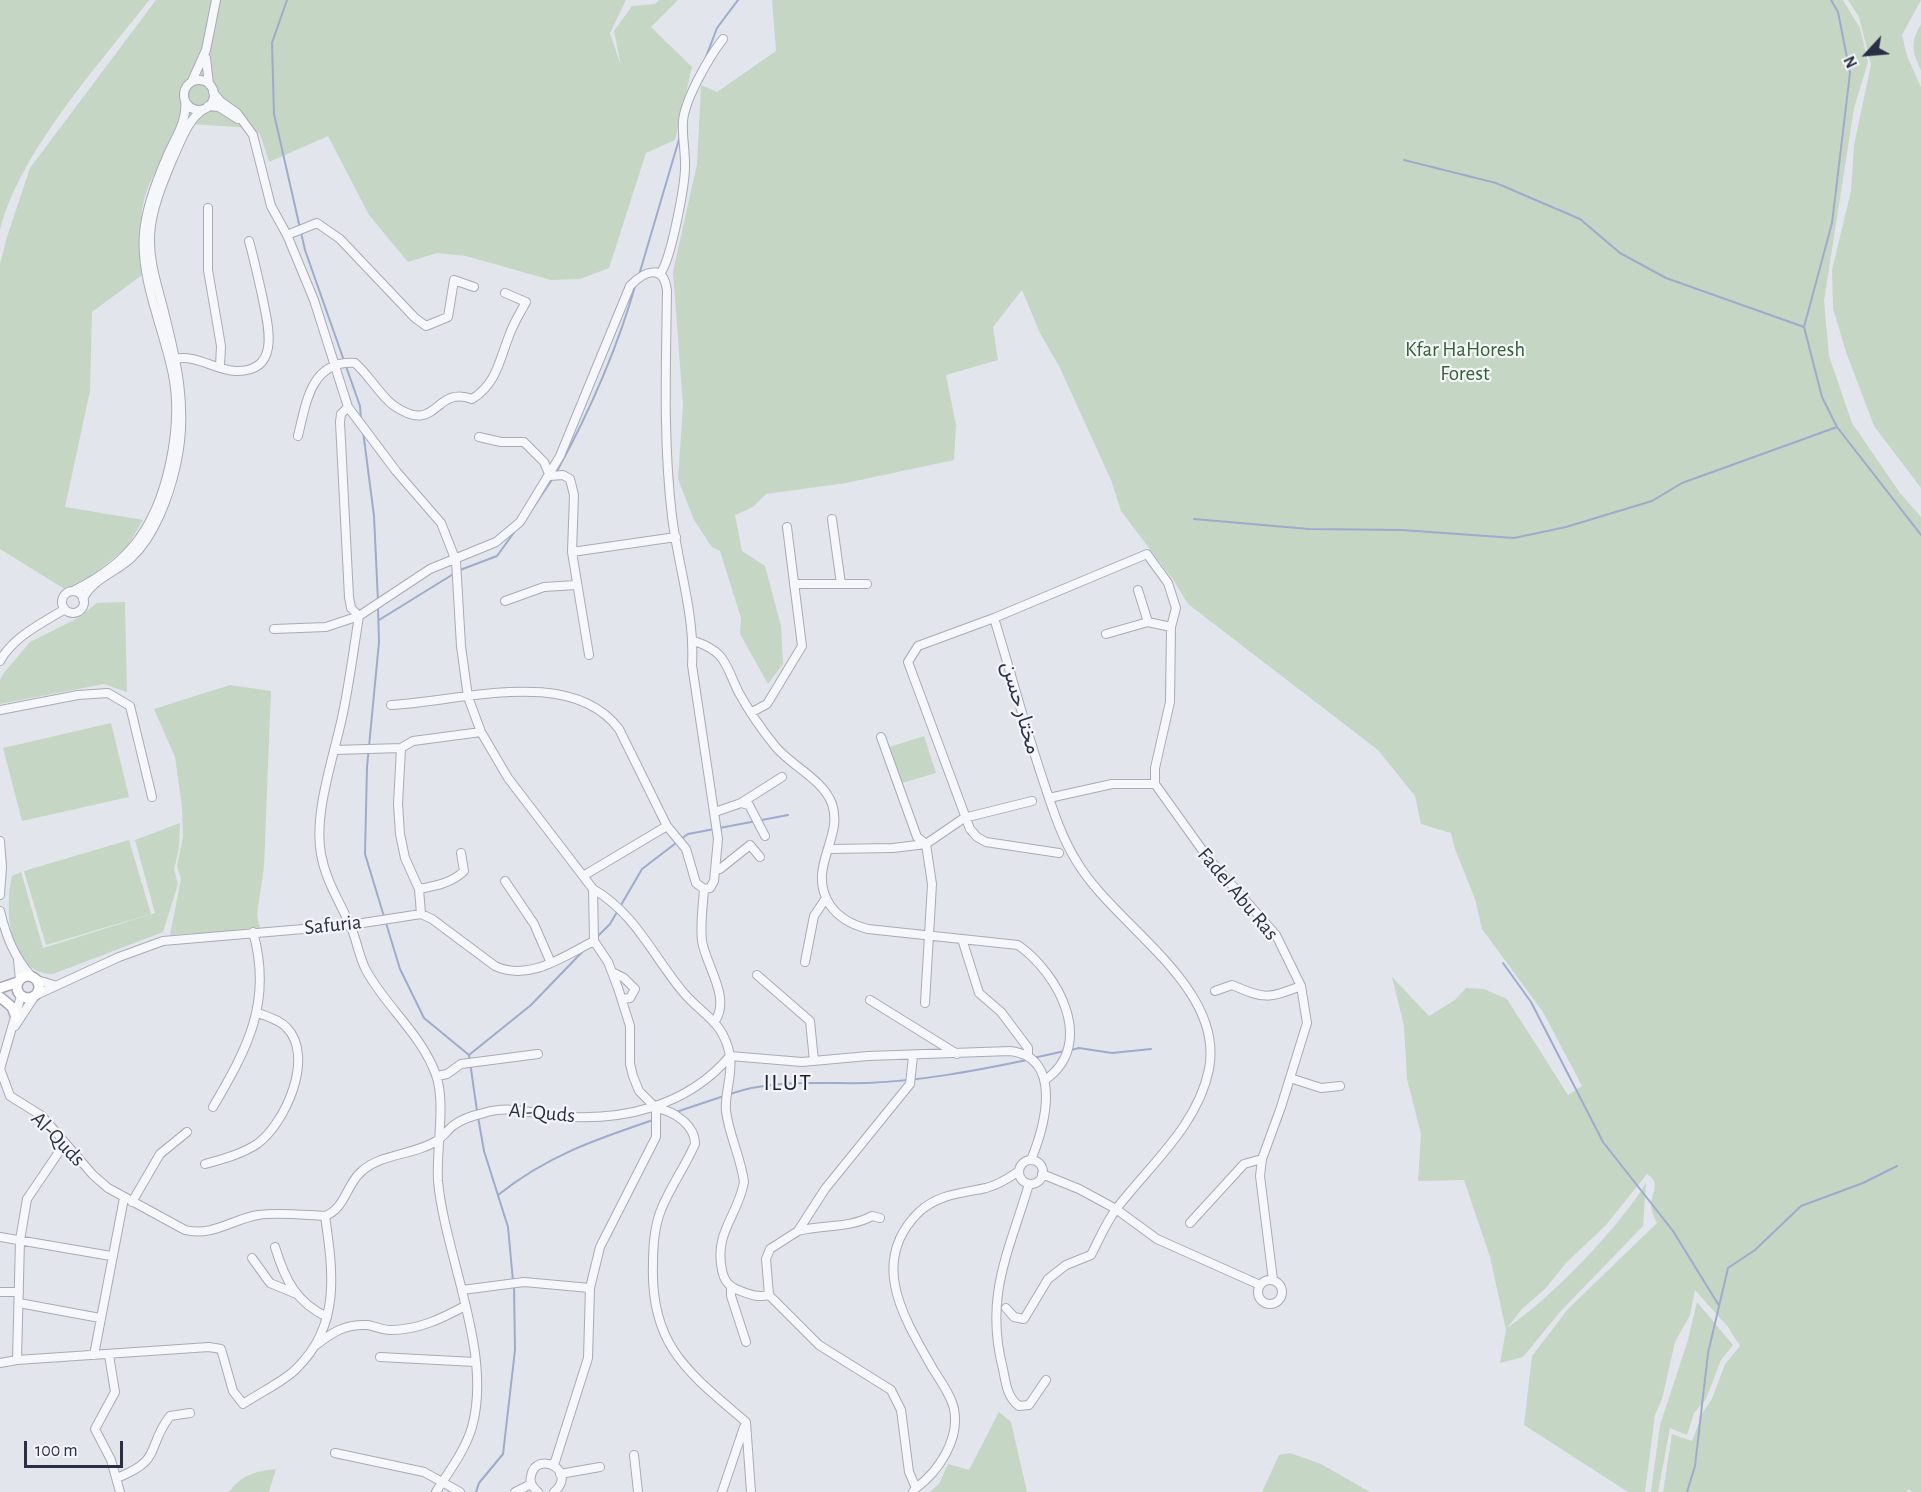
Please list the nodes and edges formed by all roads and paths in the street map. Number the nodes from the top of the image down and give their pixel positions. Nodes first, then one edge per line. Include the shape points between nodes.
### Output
1 (216, 0) edge
2 (723, 39) dead end
3 (206, 50) junction
4 (191, 82) junction
5 (211, 88) junction
6 (185, 100) junction
7 (206, 107) junction
8 (251, 133) junction
9 (208, 208) dead end
10 (287, 235) junction
11 (249, 241) dead end
12 (660, 274) junction
13 (474, 287) dead end
14 (505, 293) dead end
15 (173, 359) junction
16 (337, 365) junction
17 (220, 366) junction
18 (348, 407) junction
19 (297, 436) dead end
20 (478, 437) dead end
21 (550, 476) junction
22 (832, 519) dead end
23 (787, 526) dead end
24 (676, 537) junction
25 (572, 552) junction
26 (456, 561) junction
27 (794, 584) junction
28 (841, 584) junction
29 (867, 584) dead end
30 (576, 585) junction
31 (1138, 590) dead end
32 (73, 591) junction
33 (83, 599) junction
34 (506, 601) dead end
35 (65, 609) junction
36 (359, 616) junction
37 (994, 618) junction
38 (1148, 622) junction
39 (1171, 627) junction
40 (274, 629) dead end
41 (1106, 634) dead end
42 (694, 641) junction
43 (589, 655) dead end
44 (0, 661) edge
45 (468, 698) junction
46 (391, 705) dead end
47 (0, 710) edge
48 (752, 712) junction
49 (481, 732) junction
50 (881, 737) dead end
51 (401, 748) junction
52 (335, 750) junction
53 (782, 777) dead end
54 (1155, 784) junction
55 (152, 796) dead end
56 (1049, 798) junction
57 (1032, 801) dead end
58 (741, 803) junction
59 (715, 812) junction
60 (964, 818) junction
61 (667, 826) junction
62 (765, 836) dead end
63 (0, 841) edge
64 (926, 844) junction
65 (828, 849) junction
66 (460, 853) dead end
67 (1059, 853) dead end
68 (760, 857) dead end
69 (716, 869) junction
70 (583, 876) junction
71 (505, 881) dead end
72 (419, 889) junction
73 (593, 889) junction
74 (704, 889) junction
75 (0, 895) edge
76 (826, 898) junction
77 (0, 911) edge
78 (421, 914) junction
79 (350, 925) junction
80 (253, 932) junction
81 (3, 935) edge
82 (931, 935) junction
83 (962, 939) junction
84 (594, 941) junction
85 (17, 958) junction
86 (551, 963) junction
87 (805, 963) dead end
88 (612, 972) junction
89 (757, 975) dead end
90 (34, 978) junction
91 (19, 981) junction
92 (55, 985) junction
93 (1301, 986) junction
94 (0, 988) edge
95 (1215, 992) dead end
96 (0, 995) edge
97 (20, 995) junction
98 (35, 996) junction
99 (622, 999) junction
100 (870, 1000) dead end
101 (925, 1003) dead end
102 (258, 1013) junction
103 (15, 1017) junction
104 (715, 1021) junction
105 (11, 1032) junction
106 (538, 1054) dead end
107 (957, 1054) junction
108 (1028, 1055) junction
109 (730, 1056) junction
110 (913, 1056) junction
111 (814, 1061) junction
112 (0, 1069) edge
113 (437, 1076) junction
114 (1290, 1078) junction
115 (1046, 1080) junction
116 (1340, 1086) dead end
117 (213, 1107) dead end
118 (656, 1108) junction
119 (187, 1132) dead end
120 (438, 1141) junction
121 (65, 1143) junction
122 (1262, 1159) junction
123 (1031, 1160) junction
124 (205, 1164) dead end
125 (1019, 1171) junction
126 (1042, 1174) junction
127 (1029, 1184) junction
128 (128, 1200) junction
129 (1116, 1209) junction
130 (325, 1216) junction
131 (879, 1218) dead end
132 (1190, 1223) dead end
133 (798, 1231) junction
134 (0, 1237) edge
135 (20, 1240) junction
136 (275, 1247) dead end
137 (111, 1256) junction
138 (252, 1258) dead end
139 (1273, 1280) junction
140 (1260, 1285) junction
141 (731, 1287) junction
142 (590, 1288) junction
143 (462, 1290) junction
144 (19, 1292) junction
145 (0, 1293) edge
146 (294, 1293) junction
147 (769, 1294) junction
148 (19, 1303) junction
149 (465, 1306) junction
150 (1006, 1308) dead end
151 (327, 1317) junction
152 (100, 1318) junction
153 (746, 1342) dead end
154 (316, 1345) junction
155 (94, 1355) junction
156 (110, 1355) junction
157 (380, 1357) dead end
158 (17, 1360) junction
159 (475, 1362) junction
160 (0, 1364) edge
161 (1046, 1380) dead end
162 (190, 1413) dead end
163 (746, 1422) junction
164 (335, 1453) dead end
165 (634, 1455) dead end
166 (554, 1466) junction
167 (600, 1467) dead end
168 (560, 1473) junction
169 (117, 1478) junction
170 (442, 1481) junction
171 (531, 1484) junction
172 (914, 1490) edge
173 (120, 1492) edge
174 (436, 1492) edge
175 (460, 1492) edge
176 (515, 1492) edge
177 (538, 1492) edge
178 (554, 1492) edge
179 (638, 1492) edge
180 (722, 1492) edge
181 (751, 1492) edge

1 - 3 street
2 - 12 street via 707,60 683,119 685,165 674,231
3 - 4 street
3 - 5 street
4 - 5 street via 200,80
4 - 6 street via 184,90
5 - 7 street
5 - 8 street
6 - 7 street via 195,109
6 - 15 street via 185,118 151,198 143,245 145,266
7 - 8 street via 225,110
7 - 15 street via 193,118 178,146 151,227 153,269
8 - 10 street via 271,206
9 - 17 street via 208,270 222,353
10 - 13 street via 317,223 340,239 426,326 448,317 454,280
10 - 16 street
11 - 17 street via 269,345 263,360 252,368 238,371
12 - 21 street via 645,275 630,286
12 - 24 street via 667,291 668,441
14 - 16 street via 526,302 509,335 496,376 472,399 455,395 430,414 416,416 393,404 355,363
15 - 17 street via 193,358
15 - 32 street via 176,427 157,503 128,552
15 - 33 street via 181,383 182,423 167,495 138,551 89,589
16 - 18 street
16 - 19 street via 326,369 313,384
18 - 26 street via 441,523
18 - 36 street via 340,422 346,551 351,608
20 - 21 street via 524,442 544,462
21 - 25 street via 570,479 573,486
21 - 26 street via 509,534
22 - 28 street
23 - 27 street
24 - 25 street
24 - 42 street
25 - 30 street
26 - 36 street via 430,569
26 - 45 street
27 - 28 street
27 - 48 street via 802,646 767,704
28 - 29 street
30 - 34 street via 544,587
30 - 43 street
31 - 38 street
32 - 33 street
32 - 35 street via 63,597
33 - 35 street via 78,611
35 - 44 street via 20,639
36 - 40 street via 326,627
36 - 52 street
37 - 39 street via 1147,554 1168,583 1176,608
37 - 56 street, مختار حسن
37 - 60 street via 918,646 908,662
38 - 39 street
38 - 41 street
39 - 54 street via 1170,702
42 - 48 street via 723,657
42 - 59 street via 692,665
45 - 46 street
45 - 49 street
45 - 61 street via 518,690 573,698 598,707 620,729
47 - 55 street via 108,693 130,706
48 - 65 street via 776,747 828,795 834,816
49 - 51 street via 413,741
49 - 70 street via 508,778
50 - 64 street via 917,837
51 - 52 street
51 - 72 street via 400,834 405,858
52 - 79 street via 325,793 320,851 332,892
53 - 58 street
54 - 56 street via 1112,784
54 - 93 street, Fadel Abu Ras via 1208,858 1276,935
56 - 129 street, مختار حسن via 1078,864 1188,987 1211,1046 1204,1087 1180,1131
57 - 60 street
58 - 59 street
58 - 62 street via 749,805
59 - 69 street
60 - 64 street
60 - 67 street via 977,837 986,842
61 - 70 street
61 - 74 street via 686,849 696,883
63 - 75 street
64 - 65 street
64 - 82 street via 932,884
65 - 76 street via 820,876
66 - 72 street via 464,872 436,886
68 - 69 street via 750,845
69 - 74 street via 710,888
70 - 73 street
71 - 86 street via 534,924
72 - 78 street
73 - 84 street
73 - 104 street via 608,898 641,932 684,993
74 - 104 street via 702,943 721,1000 721,1012
76 - 82 street via 834,910 855,926
76 - 87 street via 814,916
77 - 81 street
78 - 79 street, Safuria
78 - 86 street via 507,971 537,969
79 - 80 street, Safuria
79 - 113 street via 366,970 423,1049
80 - 92 street, Safuria via 163,941
80 - 102 street via 260,955
81 - 85 street
82 - 83 street
82 - 101 street
83 - 108 street via 979,993 1001,1012 1028,1048
83 - 115 street via 1018,945 1033,955 1062,996 1070,1019 1069,1043 1057,1072
84 - 86 street
84 - 88 street
85 - 90 street
85 - 91 street
88 - 99 street
88 - 99 street via 635,989 630,998
89 - 111 street via 810,1021
90 - 91 main road
90 - 92 street
90 - 98 main road via 39,989
91 - 94 main road
91 - 97 main road
92 - 98 street, Safuria
93 - 95 street via 1271,997 1260,997 1232,985
93 - 114 street, Fadel Abu Ras via 1307,1023
96 - 97 main road
96 - 103 main road via 12,1006
97 - 98 main road
97 - 103 street, Al-Quds
98 - 105 street
99 - 118 street via 630,1026 633,1076 639,1092
100 - 107 street
102 - 117 street via 235,1069
102 - 124 street via 278,1022 294,1037 299,1058 291,1094 273,1129 258,1143
103 - 105 street, Al-Quds
104 - 109 street
105 - 112 street, Al-Quds
106 - 113 street via 460,1064
107 - 108 street
107 - 110 street
108 - 115 street
109 - 111 street
109 - 118 street, Al-Quds via 704,1082
109 - 141 street via 726,1112 744,1182 719,1251 723,1277
110 - 111 street
110 - 133 street via 910,1084 825,1189
112 - 121 street, Al-Quds via 10,1096 42,1116
113 - 120 street via 441,1121
114 - 116 street via 1321,1088
114 - 122 street, Fadel Abu Ras
115 - 123 street via 1046,1111
118 - 120 street, Al-Quds via 594,1117 498,1109 455,1124
118 - 142 street via 656,1137 600,1247
118 - 163 street via 668,1110 690,1126 695,1136 695,1144 656,1225 652,1284 658,1323 691,1375
119 - 128 street via 160,1154
120 - 130 street, Al-Quds via 368,1166 336,1210
120 - 143 street via 443,1219
121 - 128 street, Al-Quds via 93,1175
121 - 135 street via 27,1199
122 - 132 street via 1245,1164
122 - 139 street, Fadel Abu Ras via 1261,1193
123 - 125 street via 1023,1163
123 - 126 street via 1039,1163
125 - 127 street via 1022,1180
125 - 172 street via 988,1188 941,1198 921,1210 896,1244 892,1262 894,1285 902,1310 949,1396 955,1422 941,1464
126 - 127 street via 1038,1181
126 - 129 street
127 - 161 street via 999,1276 996,1343 1011,1400 1019,1406 1029,1405
128 - 130 street, Al-Quds via 196,1233 256,1215
128 - 137 street
129 - 140 street via 1157,1239
129 - 150 street, مختار حسن via 1090,1256 1066,1265 1048,1279 1024,1319 1014,1317
130 - 151 street via 333,1285
131 - 133 street via 872,1216 837,1228
133 - 147 street via 770,1250 766,1260
134 - 135 street
135 - 137 street
135 - 144 street
136 - 146 street
137 - 152 street
138 - 146 street via 270,1283
139 - 140 street
139 - 140 street via 1282,1291 1276,1303 1261,1300
141 - 147 street via 756,1297
141 - 153 street
142 - 143 street via 524,1282
142 - 166 street via 588,1358
143 - 149 street
144 - 145 street
144 - 148 street
146 - 151 street
147 - 172 street via 819,1345 891,1390 901,1410
148 - 152 street
148 - 158 street
149 - 154 street via 415,1328 338,1328
149 - 159 street
151 - 154 street
152 - 155 street
154 - 156 street via 297,1370 243,1404 233,1391 221,1349
155 - 156 street
155 - 158 street
156 - 169 street via 116,1392 95,1429
157 - 159 street
158 - 160 street
159 - 170 street via 472,1426 464,1448
162 - 169 street via 170,1416 144,1465
163 - 180 street
163 - 181 street
164 - 170 street via 424,1472
165 - 179 street
166 - 168 street
166 - 171 street via 536,1466
167 - 168 street
168 - 178 street via 561,1483
169 - 173 street
170 - 174 street
170 - 175 street
171 - 176 street
171 - 177 street

